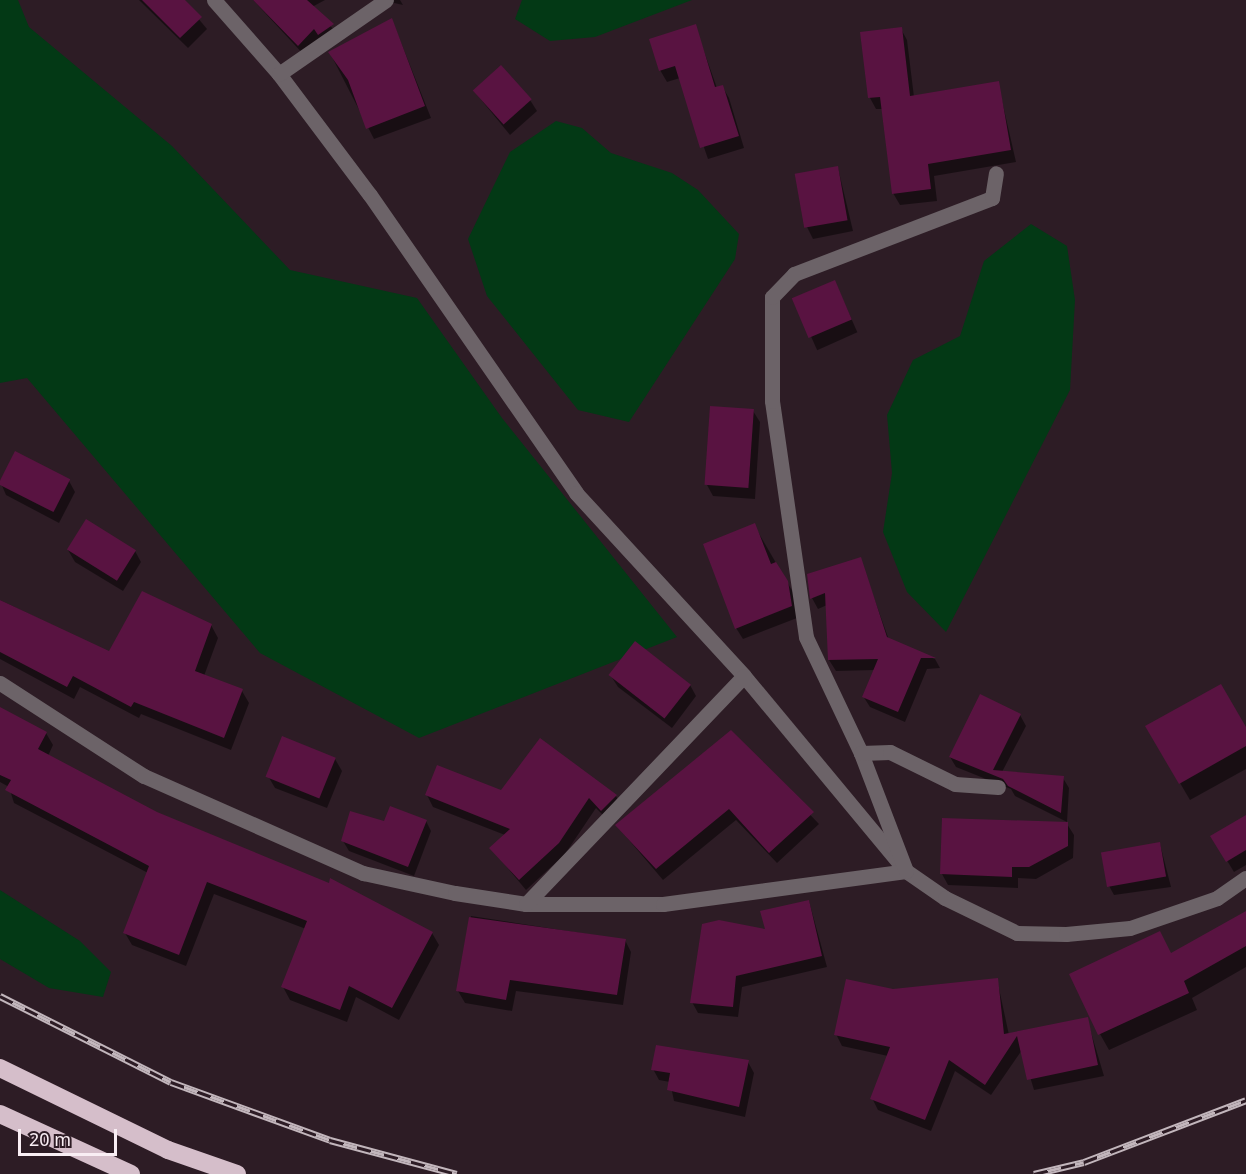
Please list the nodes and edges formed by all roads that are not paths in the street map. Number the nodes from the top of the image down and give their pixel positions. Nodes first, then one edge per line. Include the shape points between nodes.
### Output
1 (213, 0) edge
2 (386, 0) edge
3 (279, 74) junction
4 (996, 173) dead end
5 (744, 676) junction
6 (0, 683) edge
7 (861, 753) junction
8 (998, 787) dead end
9 (906, 871) junction
10 (1246, 878) edge
11 (526, 904) junction
12 (0, 1068) edge
13 (0, 1114) edge
14 (130, 1174) edge
15 (237, 1174) edge

1 - 3 street
2 - 3 street
3 - 5 street via 370,195 576,493
4 - 7 street via 992,198 794,274 772,297 772,401 806,637
5 - 9 street
5 - 11 street
6 - 11 street via 144,776 363,873
7 - 8 street via 890,752 955,784
7 - 9 street
9 - 10 street via 945,898 1017,933 1130,928 1217,898
9 - 11 street via 663,904
12 - 15 highway via 168,1150
13 - 14 highway

